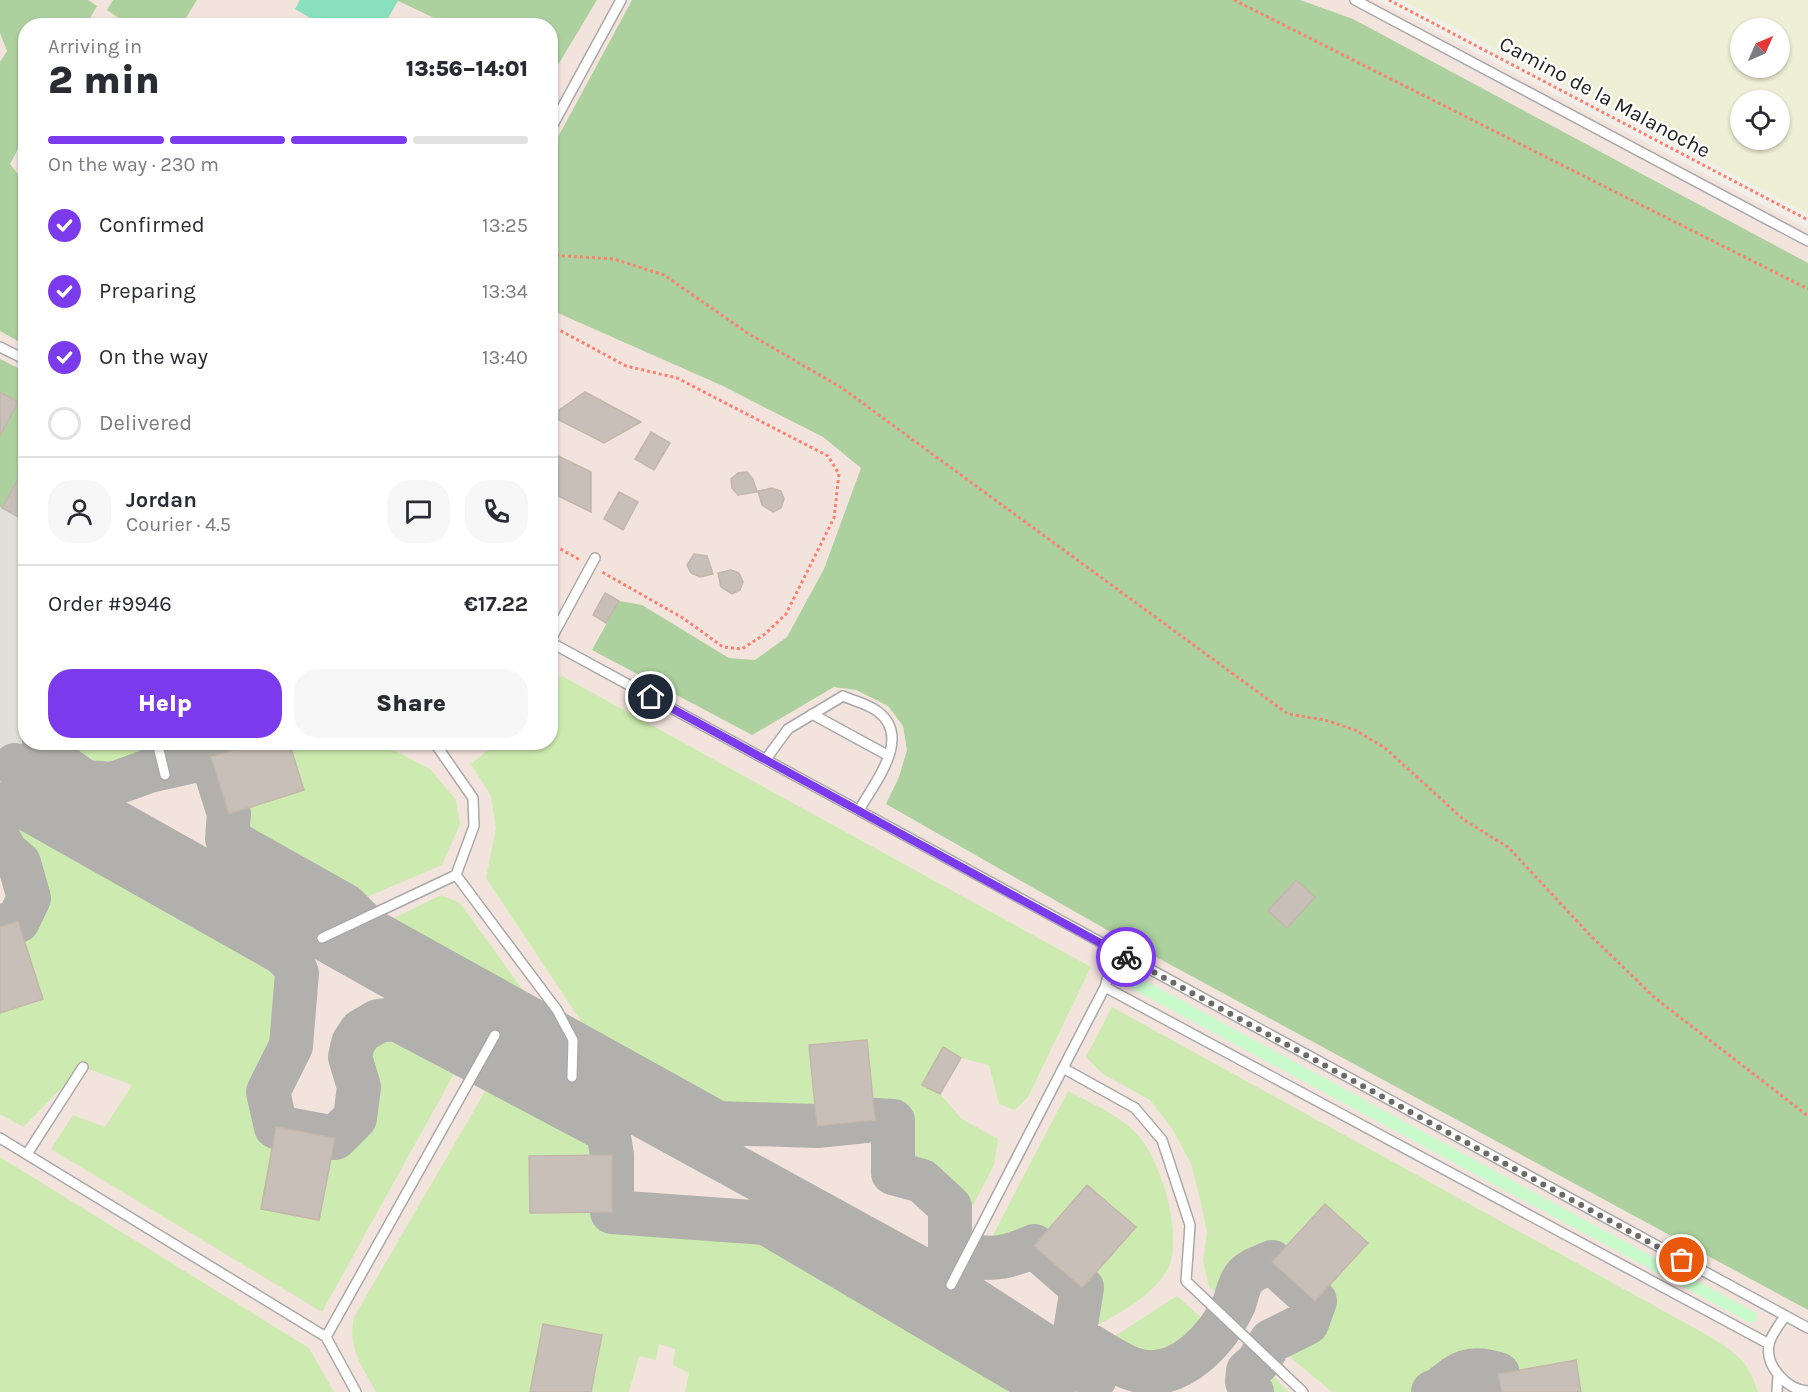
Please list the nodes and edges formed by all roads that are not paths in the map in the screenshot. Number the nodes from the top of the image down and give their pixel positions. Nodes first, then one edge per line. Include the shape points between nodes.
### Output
1 (621, 0) edge
2 (1355, 0) edge
3 (558, 115) edge
4 (1808, 241) edge
5 (0, 347) edge
6 (18, 356) edge
7 (593, 562) road end
8 (558, 627) edge
9 (558, 646) edge
10 (812, 714) junction
11 (159, 750) edge
12 (440, 750) edge
13 (889, 756) junction
14 (766, 759) junction
15 (165, 775) dead end
16 (859, 810) junction
17 (456, 875) junction
18 (322, 938) dead end
19 (1115, 951) junction
20 (1104, 987) junction
21 (495, 1035) dead end
22 (83, 1067) dead end
23 (1063, 1068) junction
24 (572, 1077) dead end
25 (0, 1138) edge
26 (27, 1154) junction
27 (951, 1285) dead end
28 (1785, 1316) junction
29 (1808, 1328) edge
30 (326, 1337) junction
31 (1769, 1344) junction
32 (1778, 1375) junction
33 (1808, 1391) edge
34 (356, 1392) edge
35 (1303, 1392) edge
36 (1777, 1392) edge

1 - 3 lane
2 - 4 lane
5 - 6 lane
7 - 8 lane
9 - 14 lane
10 - 13 lane
10 - 13 lane via 843,696 877,711 891,727 893,749
10 - 14 lane via 788,729
11 - 15 lane
12 - 17 lane via 473,798 474,826
13 - 16 lane
14 - 16 lane
16 - 19 lane
17 - 18 lane
17 - 24 lane via 557,1011 573,1040
19 - 20 lane
19 - 28 lane
20 - 23 lane
20 - 31 lane
21 - 30 lane
22 - 26 lane
23 - 27 lane
23 - 35 lane via 1135,1108 1162,1140 1190,1225 1186,1281
25 - 26 lane
26 - 30 lane
28 - 29 lane
28 - 31 lane
30 - 34 lane
31 - 32 lane via 1770,1361
32 - 33 lane via 1790,1385
32 - 36 lane

